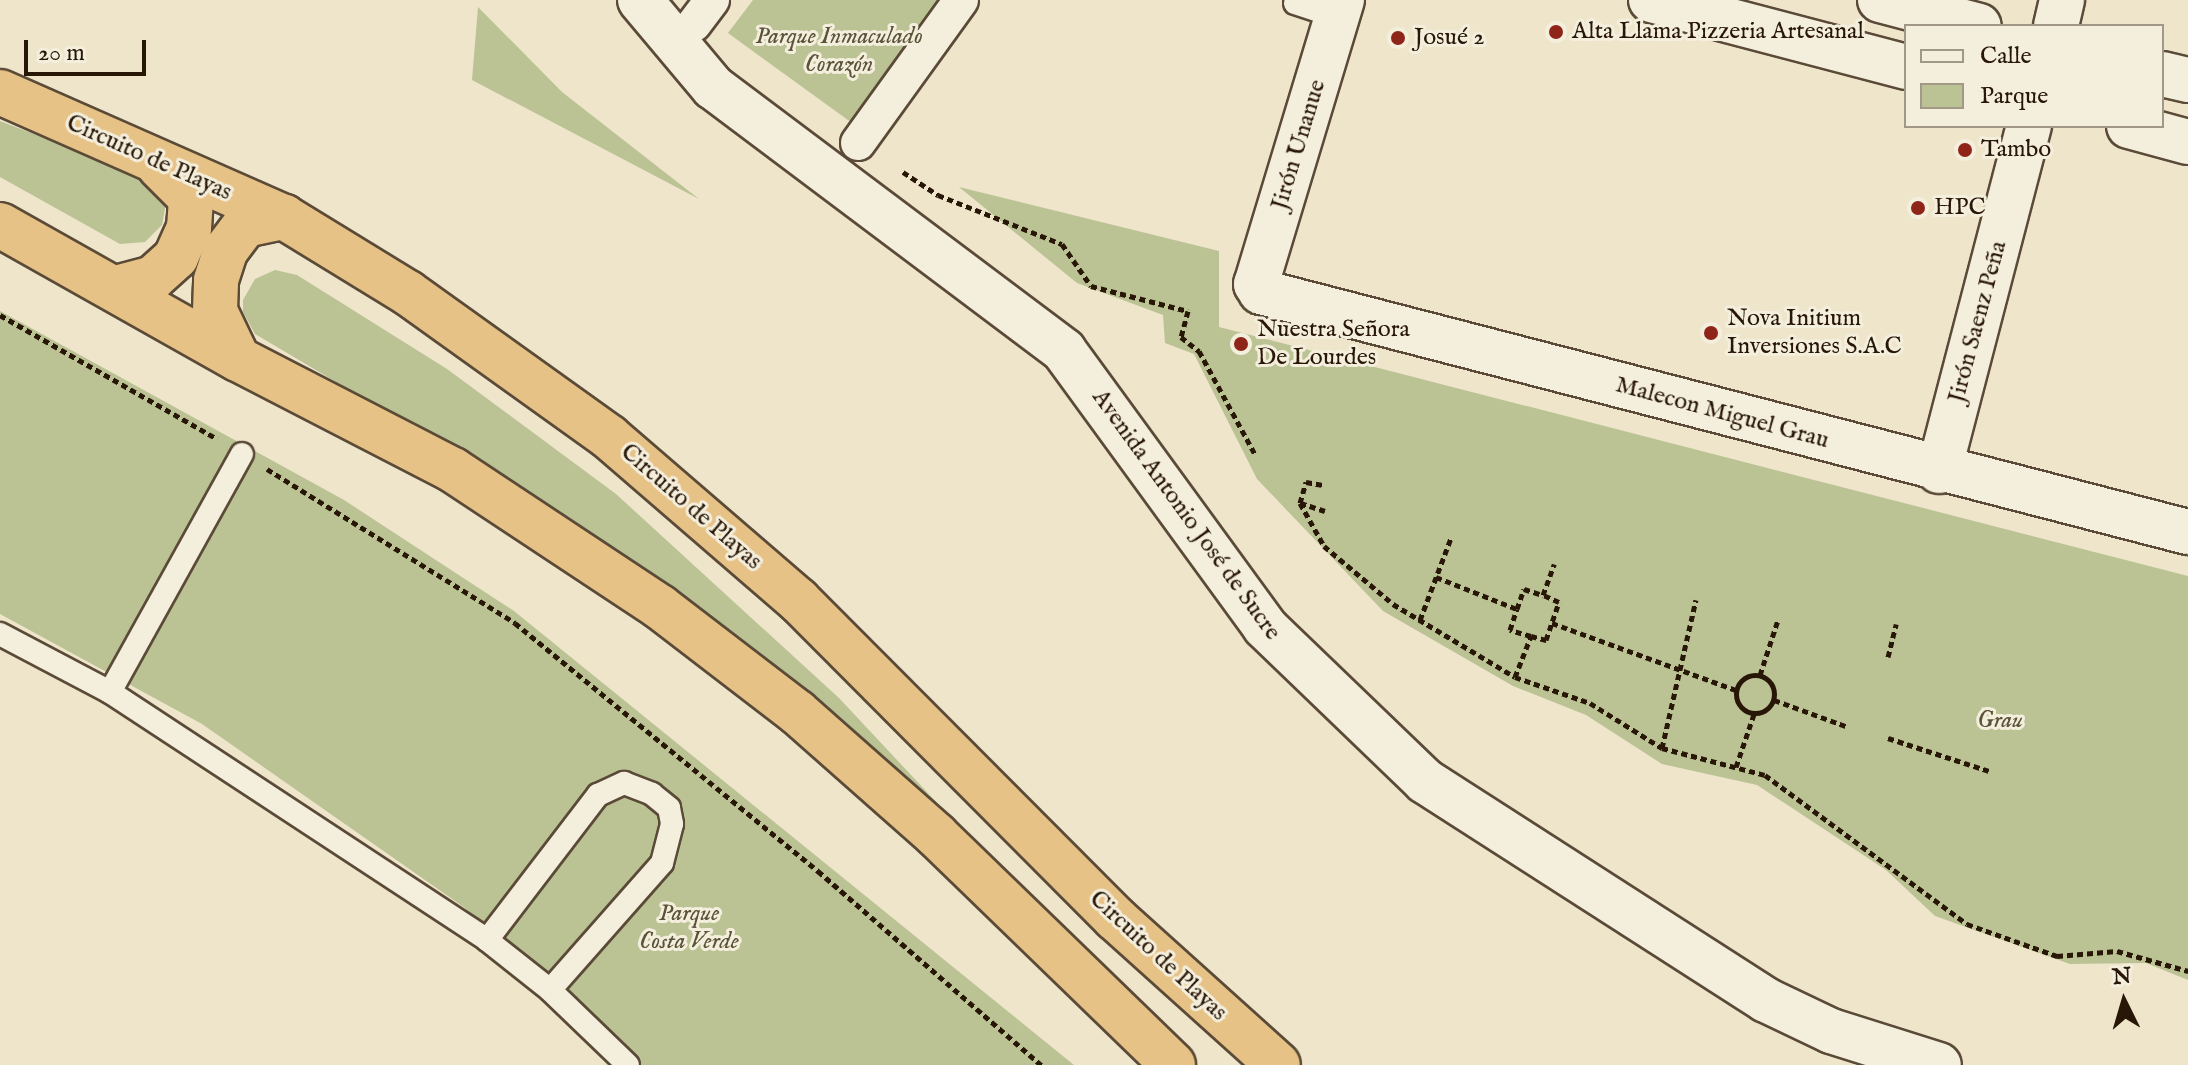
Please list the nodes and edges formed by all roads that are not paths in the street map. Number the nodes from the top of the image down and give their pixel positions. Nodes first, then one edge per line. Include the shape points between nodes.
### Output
1 (640, 0) edge
2 (961, 0) edge
3 (1651, 0) edge
4 (1880, 0) edge
5 (2062, 0) edge
6 (1292, 1) edge
7 (1340, 9) edge
8 (1971, 24) edge
9 (2056, 24) edge
10 (1904, 66) edge
11 (2164, 74) edge
12 (2188, 80) edge
13 (0, 92) edge
14 (2028, 128) edge
15 (2136, 128) edge
16 (2188, 142) edge
17 (858, 143) road end
18 (155, 162) junction
19 (284, 217) junction
20 (0, 225) edge
21 (116, 288) junction
22 (1257, 289) joint
23 (238, 359) junction
24 (242, 454) road end
25 (1939, 471) junction
26 (2188, 532) edge
27 (0, 634) edge
28 (110, 692) junction
29 (487, 940) junction
30 (550, 990) junction
31 (628, 1065) edge
32 (1173, 1065) edge
33 (1278, 1065) edge
34 (1939, 1065) edge

1 - 34 main road, Avenida Antonio José de Sucre via 713,87 1064,351 1265,627 1425,781 1766,1000 1831,1031
2 - 17 street
3 - 10 main road
4 - 8 main road
5 - 9 main road
6 - 7 lane
7 - 22 main road, Jirón Unanue
11 - 12 main road
13 - 18 highway, Circuito de Playas
14 - 25 main road, Jirón Saenz Peña
15 - 16 main road
18 - 19 highway, Circuito de Playas
18 - 21 highway via 191,198 189,228 176,257 153,278
19 - 23 highway via 245,225 226,250 216,280 215,311
19 - 33 highway, Circuito de Playas via 408,293 609,437 798,600 1115,918
20 - 21 highway
21 - 23 highway
22 - 25 main road, Malecon Miguel Grau
23 - 32 highway via 453,470 660,607 797,712 936,835
24 - 28 lane
25 - 26 main road, Malecon Miguel Grau
27 - 28 lane
28 - 29 lane
29 - 30 lane
29 - 30 lane via 598,795 624,783 652,794 669,808 672,824 662,863
30 - 31 lane

